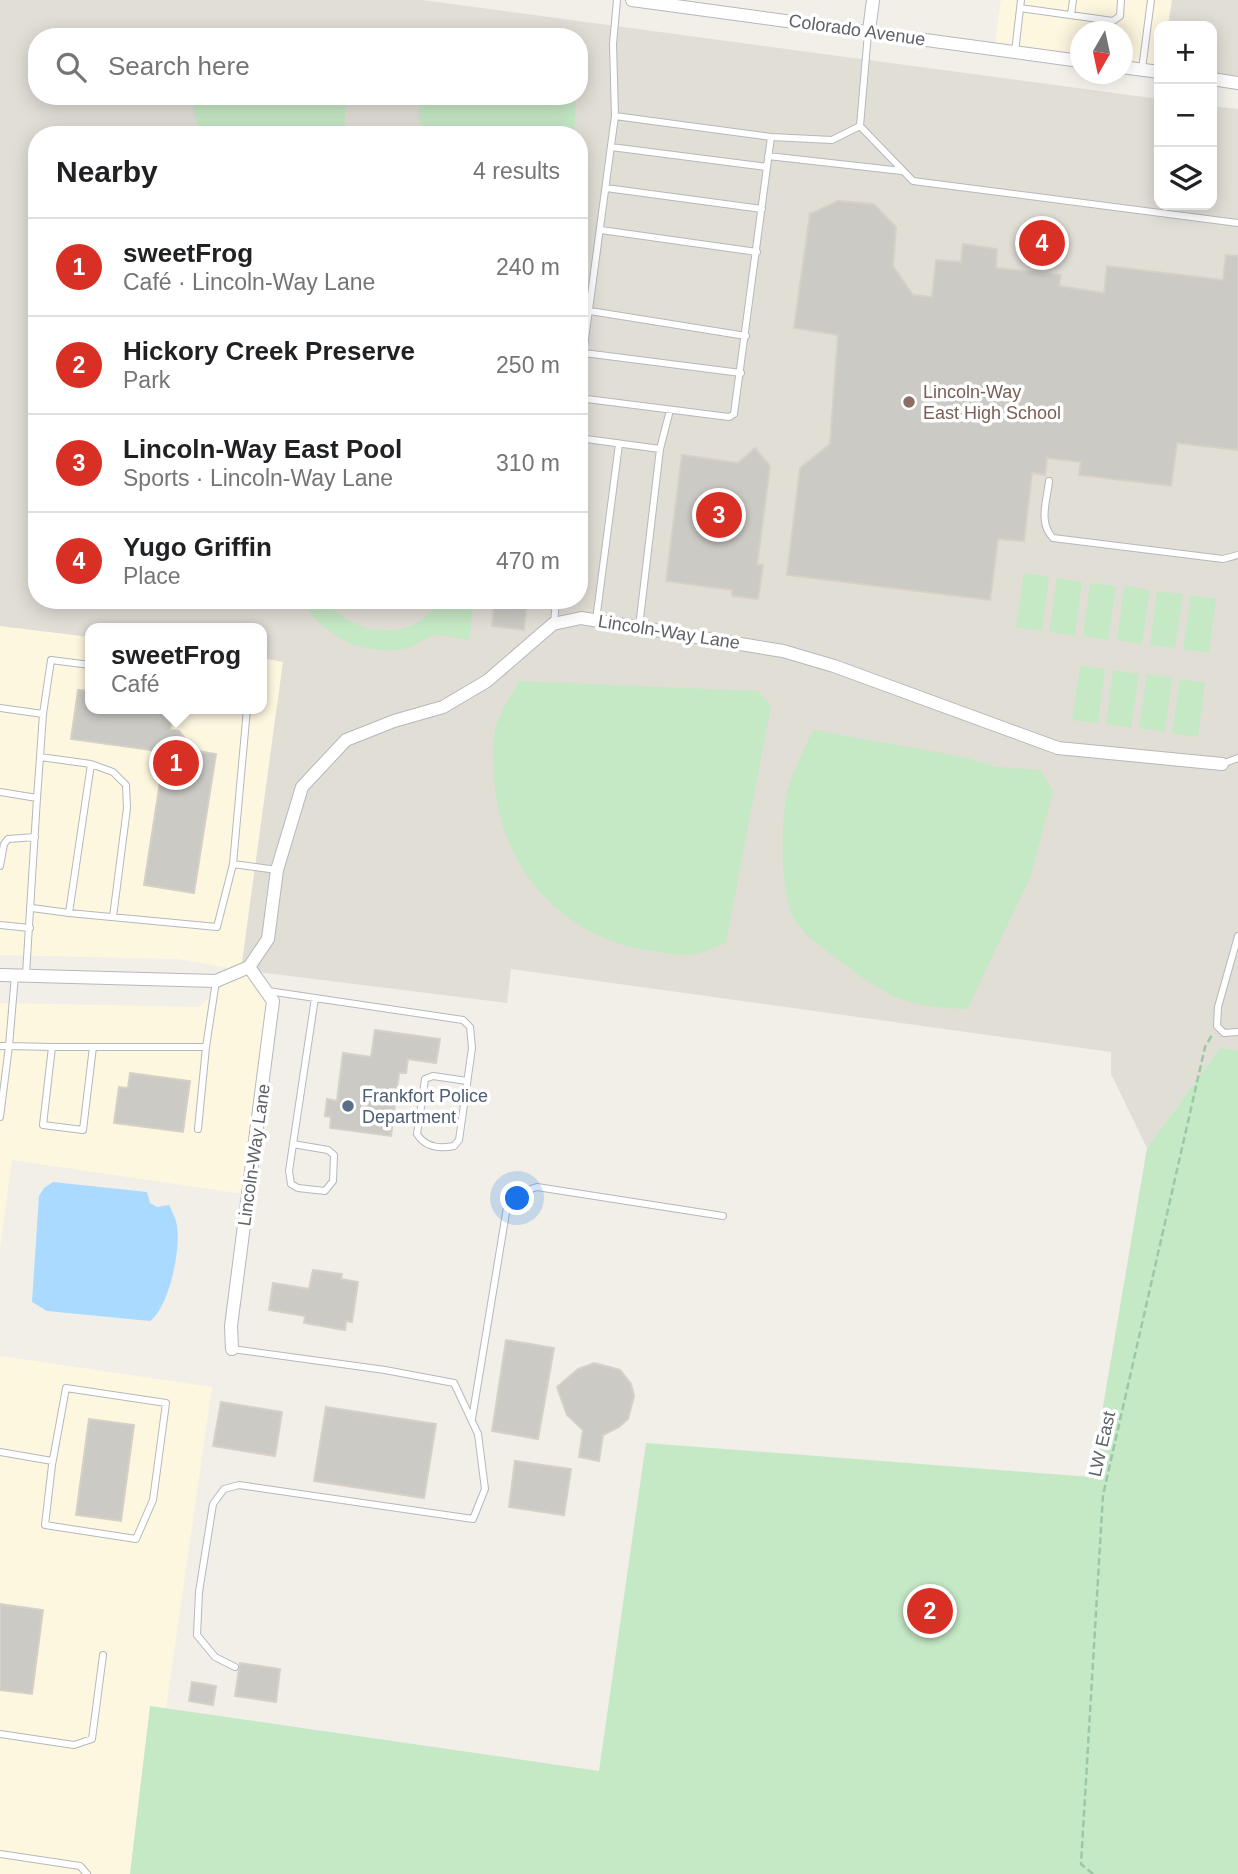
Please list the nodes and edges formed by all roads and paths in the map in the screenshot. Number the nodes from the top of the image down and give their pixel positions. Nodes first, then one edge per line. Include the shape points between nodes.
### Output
1 (617, 0) edge
2 (632, 0) edge
3 (873, 0) edge
4 (1021, 0) edge
5 (1073, 0) edge
6 (1121, 0) edge
7 (1151, 0) edge
8 (1020, 8) junction
9 (1071, 15) junction
10 (869, 31) junction
11 (1015, 52) junction
12 (1070, 60) edge
13 (1133, 68) edge
14 (1142, 69) junction
15 (1154, 71) edge
16 (1217, 80) edge
17 (1238, 83) edge
18 (615, 116) junction
19 (860, 126) junction
20 (771, 137) junction
21 (611, 147) junction
22 (768, 156) junction
23 (767, 167) junction
24 (903, 171) junction
25 (606, 188) junction
26 (762, 209) junction
27 (1238, 223) edge
28 (601, 230) junction
29 (757, 252) junction
30 (590, 312) junction
31 (588, 326) edge
32 (746, 336) junction
33 (588, 354) edge
34 (741, 373) junction
35 (588, 399) edge
36 (670, 410) junction
37 (588, 439) edge
38 (620, 444) junction
39 (660, 449) junction
40 (1049, 481) dead end
41 (1238, 555) edge
42 (555, 609) edge
43 (596, 620) junction
44 (553, 624) junction
45 (639, 627) junction
46 (85, 664) edge
47 (0, 708) edge
48 (43, 713) junction
49 (247, 714) edge
50 (40, 757) junction
51 (1238, 758) edge
52 (91, 764) junction
53 (1222, 764) joint
54 (0, 792) edge
55 (37, 797) junction
56 (35, 837) junction
57 (4, 838) edge
58 (233, 864) junction
59 (0, 866) edge
60 (277, 870) junction
61 (32, 908) junction
62 (69, 913) junction
63 (113, 917) junction
64 (0, 925) edge
65 (30, 928) junction
66 (1238, 936) edge
67 (249, 968) junction
68 (0, 975) edge
69 (21, 975) junction
70 (216, 981) junction
71 (266, 991) junction
72 (316, 998) junction
73 (1217, 1026) junction
74 (1238, 1032) edge
75 (0, 1046) edge
76 (9, 1046) junction
77 (52, 1047) junction
78 (93, 1047) junction
79 (206, 1047) junction
80 (467, 1081) junction
81 (2, 1084) edge
82 (0, 1117) edge
83 (198, 1129) dead end
84 (293, 1144) junction
85 (723, 1216) dead end
86 (232, 1349) joint
87 (472, 1420) junction
88 (0, 1452) edge
89 (52, 1465) junction
90 (103, 1655) dead end
91 (234, 1667) dead end
92 (0, 1734) edge
93 (0, 1854) edge
94 (87, 1874) edge
95 (1093, 1874) edge

1 - 18 lane
2 - 10 street, Colorado Avenue
3 - 10 street
4 - 8 lane
5 - 9 lane
6 - 9 lane via 1118,20
7 - 14 lane
8 - 9 lane
8 - 11 lane
10 - 11 street, Colorado Avenue
10 - 19 lane
11 - 12 street, Colorado Avenue
13 - 14 street
14 - 15 street
16 - 17 street
18 - 20 lane
18 - 21 lane
19 - 20 lane via 832,140
19 - 24 lane
20 - 22 lane
21 - 23 lane
21 - 25 lane
22 - 23 lane
22 - 24 lane
23 - 26 lane
24 - 27 lane via 913,181
25 - 26 lane
25 - 28 lane
26 - 29 lane
28 - 29 lane
28 - 30 lane
29 - 32 lane
30 - 31 lane
30 - 32 lane
32 - 34 lane
33 - 34 lane
34 - 36 lane via 736,408 729,417
35 - 36 lane
36 - 39 lane
37 - 38 lane
38 - 39 lane
38 - 43 lane
39 - 45 lane
40 - 41 lane via 1044,519 1053,538 1223,559
42 - 44 lane
43 - 44 street, Lincoln-Way Lane
43 - 45 street, Lincoln-Way Lane
44 - 60 street via 487,681 443,707 346,740 302,788
45 - 53 street, Lincoln-Way Lane via 796,655 1058,748
46 - 48 lane via 51,660
47 - 48 lane
48 - 50 lane
49 - 58 lane
50 - 52 lane
50 - 55 lane
51 - 53 lane
52 - 62 lane
52 - 63 lane via 113,772 126,785
54 - 55 lane
55 - 56 lane
56 - 57 lane
56 - 61 lane
57 - 59 lane
58 - 60 lane
58 - 63 lane via 217,927
60 - 67 street via 268,939
61 - 62 lane
61 - 65 lane
62 - 63 lane
64 - 65 lane
65 - 69 lane
66 - 73 lane via 1217,1007
67 - 70 street
67 - 71 street, Lincoln-Way Lane
68 - 69 street
69 - 70 street
69 - 76 lane
70 - 79 lane
71 - 72 lane
71 - 86 street, Lincoln-Way Lane via 273,1001 231,1326
72 - 80 lane via 463,1020 472,1036
72 - 84 lane
73 - 74 lane via 1224,1033
73 - 95 path, LW East via 1205,1047 1103,1495 1081,1864
75 - 76 lane
76 - 77 lane
76 - 81 lane
77 - 78 lane
77 - 78 lane via 43,1125 83,1130
78 - 79 lane
79 - 83 lane
80 - 80 lane via 459,1140 444,1148 422,1142 417,1134 425,1079
81 - 82 lane
84 - 84 lane via 290,1184 325,1191 333,1181 334,1155
85 - 87 lane via 537,1187 516,1194 507,1207
86 - 87 lane via 454,1383
87 - 91 lane via 485,1489 473,1519 239,1485 224,1489 213,1504 197,1635 215,1657
88 - 89 lane via 52,1461
89 - 89 lane via 45,1525 136,1539 153,1500 166,1404 66,1388
90 - 92 lane via 92,1740 74,1745
93 - 94 lane via 80,1866

